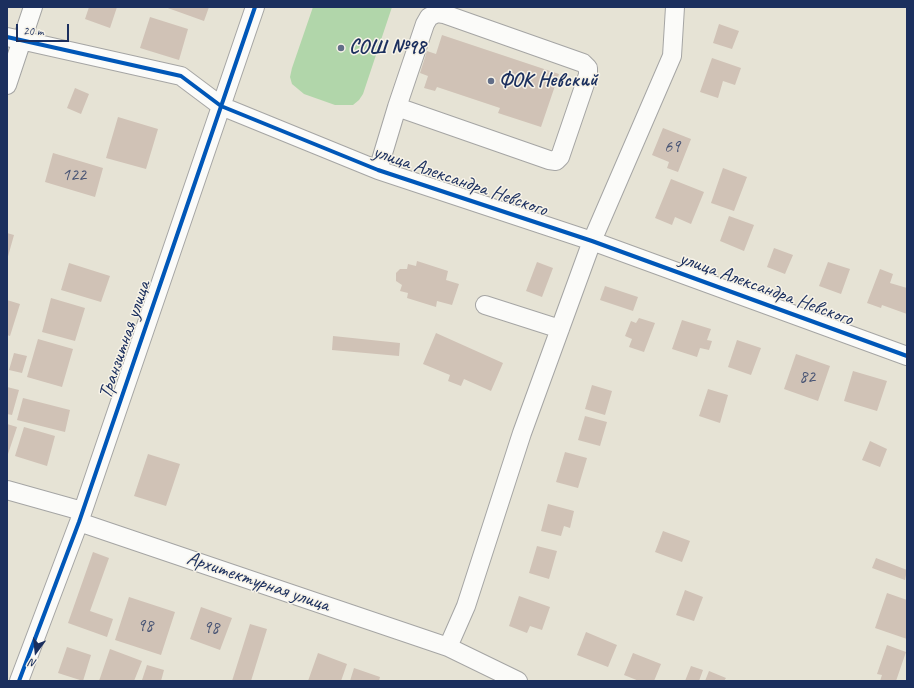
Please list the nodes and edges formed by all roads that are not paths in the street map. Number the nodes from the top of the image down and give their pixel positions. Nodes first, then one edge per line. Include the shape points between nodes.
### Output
1 (33, 7) edge
2 (255, 7) edge
3 (675, 7) edge
4 (14, 40) edge
5 (7, 85) edge
6 (221, 106) junction
7 (397, 107) junction
8 (378, 170) junction
9 (592, 241) junction
10 (485, 305) dead end
11 (560, 329) junction
12 (907, 356) edge
13 (7, 490) edge
14 (80, 516) junction
15 (448, 646) junction
16 (19, 681) edge
17 (518, 681) edge

1 - 4 street
2 - 6 street, Транзитная улица
3 - 9 street via 672,56
4 - 5 street
4 - 6 street, улица Александра Невского via 181,76
6 - 8 street, улица Александра Невского
6 - 14 street, Транзитная улица
7 - 7 street via 425,24 429,17 437,13 583,62 588,68 588,75 560,157 556,161
7 - 8 street
8 - 9 street, улица Александра Невского
9 - 11 street
9 - 12 street, улица Александра Невского
10 - 11 street
11 - 15 street via 522,433 466,606
13 - 14 street, Архитектурная улица
14 - 15 street, Архитектурная улица
14 - 16 street, Транзитная улица
15 - 17 street, Архитектурная улица

